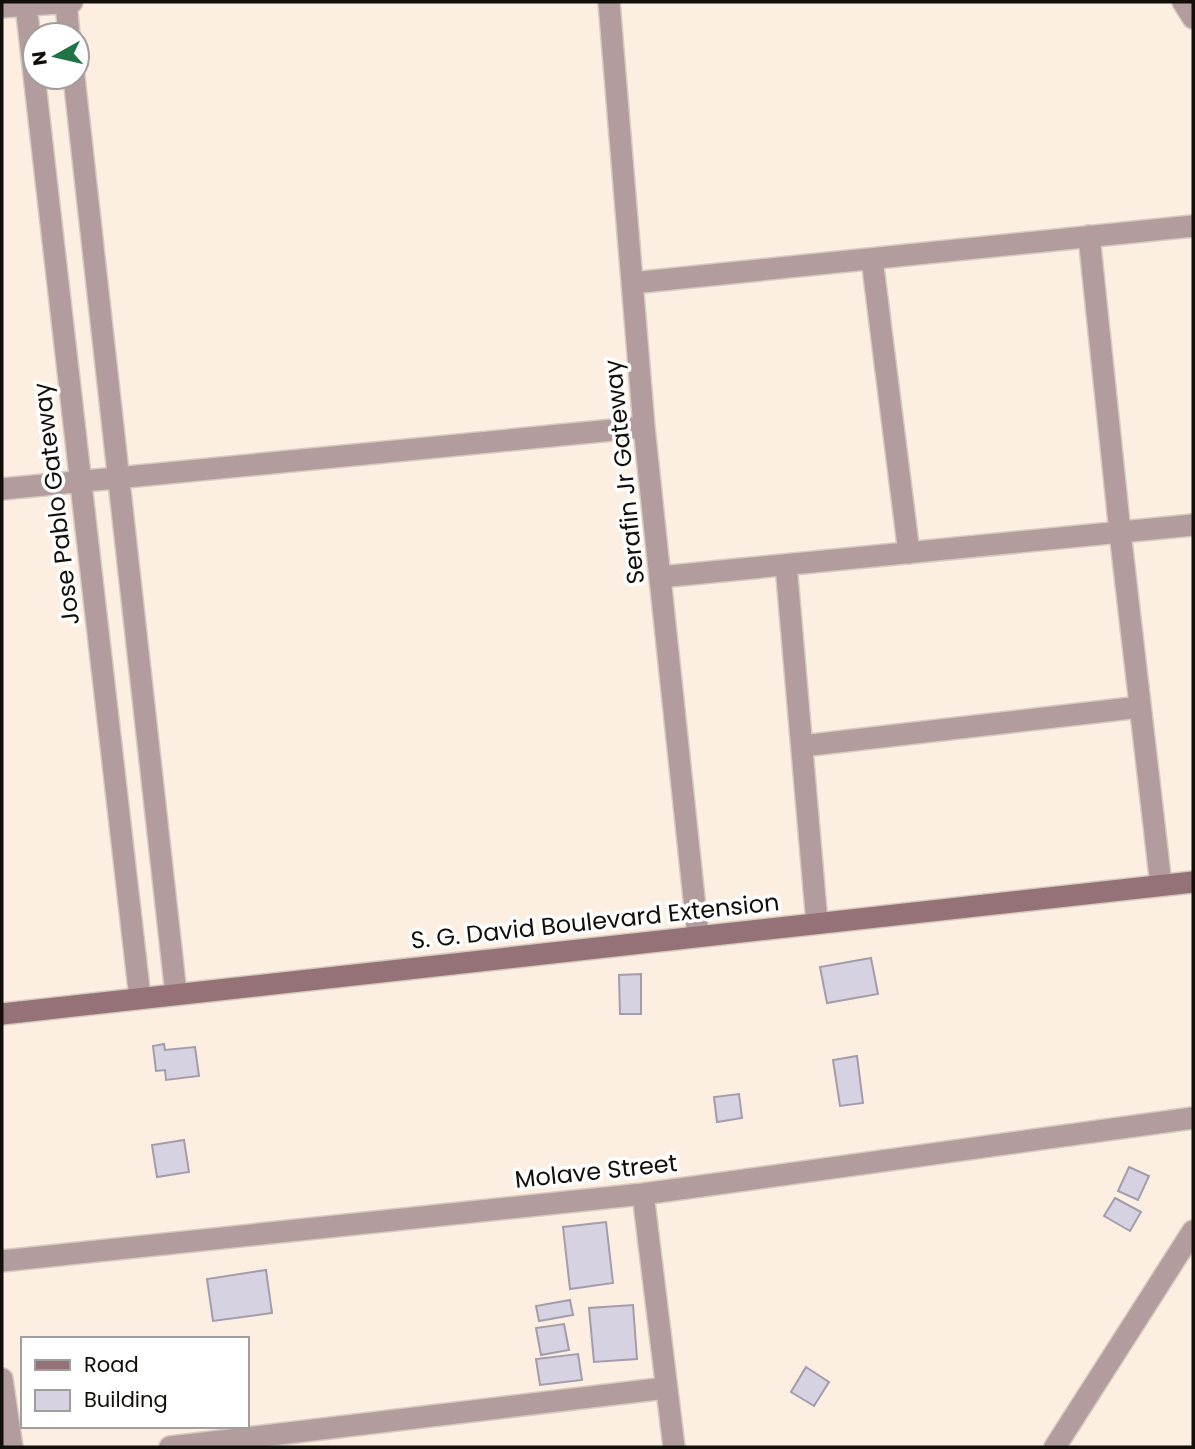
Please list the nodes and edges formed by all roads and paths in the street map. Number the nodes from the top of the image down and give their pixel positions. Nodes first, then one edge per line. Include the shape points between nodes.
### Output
1 (66, 2) edge
2 (72, 2) edge
3 (609, 2) edge
4 (1183, 2) edge
5 (26, 5) junction
6 (2, 7) edge
7 (1193, 18) edge
8 (68, 21) edge
9 (76, 91) edge
10 (1193, 226) edge
11 (1089, 236) junction
12 (872, 259) junction
13 (632, 284) junction
14 (644, 427) junction
15 (117, 477) junction
16 (80, 482) junction
17 (2, 489) edge
18 (1193, 525) edge
19 (1120, 533) junction
20 (909, 553) junction
21 (786, 565) junction
22 (660, 577) junction
23 (1140, 707) junction
24 (802, 746) junction
25 (1193, 882) edge
26 (1161, 886) junction
27 (817, 923) junction
28 (698, 936) junction
29 (176, 994) junction
30 (140, 998) junction
31 (2, 1014) edge
32 (1193, 1118) edge
33 (643, 1194) junction
34 (1193, 1231) edge
35 (2, 1261) edge
36 (2, 1379) edge
37 (666, 1388) junction
38 (12, 1447) edge
39 (170, 1447) edge
40 (674, 1447) edge
41 (1055, 1447) edge

1 - 2 street
1 - 5 street
1 - 8 street
3 - 13 street, Serafin Jr Gateway
4 - 7 street
5 - 6 street
5 - 16 street, Jose Pablo Gateway
9 - 15 street
10 - 11 street
11 - 12 street
11 - 19 street
12 - 13 street
12 - 20 street
13 - 14 street, Serafin Jr Gateway
14 - 15 street
14 - 22 street, Serafin Jr Gateway
15 - 16 street
15 - 29 street
16 - 17 street
16 - 30 street, Jose Pablo Gateway
18 - 19 street
19 - 20 street
19 - 23 street
20 - 21 street
21 - 22 street
21 - 24 street
22 - 28 street, Serafin Jr Gateway
23 - 24 street
23 - 26 street
24 - 27 street
25 - 26 street, S. G. David Boulevard Extension
26 - 27 street, S. G. David Boulevard Extension
27 - 28 street, S. G. David Boulevard Extension
28 - 29 street, S. G. David Boulevard Extension
29 - 30 street, S. G. David Boulevard Extension
30 - 31 street, S. G. David Boulevard Extension
32 - 33 street, Molave Street
33 - 35 street, Molave Street
33 - 37 street
34 - 41 street
36 - 38 street
37 - 39 street
37 - 40 street

